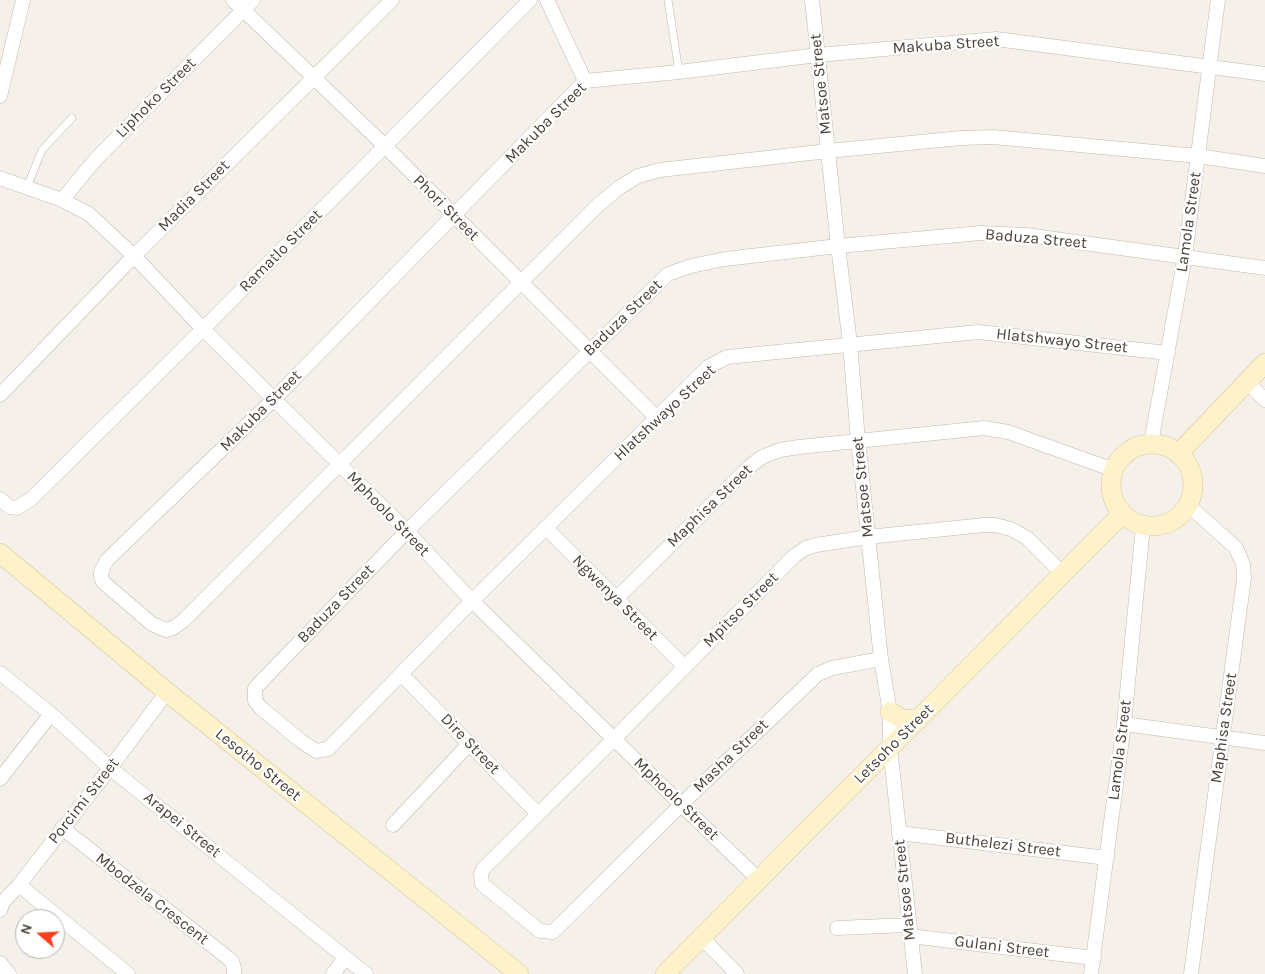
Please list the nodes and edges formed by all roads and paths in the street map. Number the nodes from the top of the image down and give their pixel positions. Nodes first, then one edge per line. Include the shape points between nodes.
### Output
1 (23, 0) edge
2 (392, 0) edge
3 (530, 0) edge
4 (547, 0) edge
5 (668, 0) edge
6 (812, 0) edge
7 (1218, 0) edge
8 (243, 3) edge
9 (818, 55) junction
10 (1211, 67) junction
11 (679, 72) junction
12 (1265, 74) edge
13 (313, 78) junction
14 (585, 81) junction
15 (0, 96) edge
16 (72, 118) dead end
17 (385, 146) junction
18 (828, 150) junction
19 (1198, 156) junction
20 (1265, 166) edge
21 (0, 178) edge
22 (27, 187) junction
23 (62, 200) junction
24 (454, 215) junction
25 (838, 246) junction
26 (134, 256) junction
27 (1186, 256) junction
28 (1265, 268) edge
29 (520, 282) junction
30 (204, 329) junction
31 (850, 344) junction
32 (589, 351) junction
33 (1168, 353) junction
34 (1265, 363) edge
35 (1247, 382) junction
36 (0, 396) edge
37 (274, 399) junction
38 (1265, 400) edge
39 (657, 418) junction
40 (858, 440) junction
41 (1151, 444) junction
42 (1179, 453) junction
43 (339, 464) junction
44 (1114, 470) junction
45 (0, 499) edge
46 (1188, 505) junction
47 (1122, 514) junction
48 (1143, 526) junction
49 (546, 528) junction
50 (407, 531) junction
51 (868, 537) junction
52 (0, 553) edge
53 (1062, 573) junction
54 (616, 599) junction
55 (472, 601) junction
56 (881, 659) junction
57 (685, 667) junction
58 (0, 673) edge
59 (401, 674) junction
60 (167, 692) junction
61 (890, 712) junction
62 (51, 714) junction
63 (918, 720) junction
64 (1124, 724) junction
65 (1223, 738) junction
66 (613, 740) junction
67 (336, 743) joint
68 (470, 743) junction
69 (1265, 744) edge
70 (890, 748) junction
71 (110, 768) junction
72 (1, 774) edge
73 (682, 804) junction
74 (538, 814) junction
75 (393, 825) dead end
76 (62, 828) junction
77 (899, 833) junction
78 (1107, 858) junction
79 (483, 869) joint
80 (759, 880) junction
81 (19, 884) junction
82 (0, 910) edge
83 (838, 928) dead end
84 (910, 930) junction
85 (702, 938) junction
86 (345, 958) junction
87 (1094, 958) junction
88 (0, 964) edge
89 (9, 974) edge
90 (128, 974) edge
91 (234, 974) edge
92 (333, 974) edge
93 (366, 974) edge
94 (519, 974) edge
95 (665, 974) edge
96 (737, 974) edge
97 (915, 974) edge
98 (1091, 974) edge
99 (1191, 974) edge

1 - 15 street
2 - 13 street, Madia Street
3 - 17 street, Ramatlo Street
4 - 14 street
5 - 11 lane
6 - 9 street, Matsoe Street
7 - 10 street, Lamola Street
8 - 13 street, Phori Street
8 - 23 street, Liphoko Street via 96,159
9 - 10 street, Makuba Street via 996,40
9 - 11 street, Makuba Street
9 - 18 street, Matsoe Street
10 - 12 street, Makuba Street
10 - 19 street, Lamola Street
11 - 14 street, Makuba Street
13 - 17 street, Phori Street
13 - 26 street, Madia Street
14 - 24 street, Makuba Street
16 - 22 lane via 42,150
17 - 24 street, Phori Street
17 - 30 street, Ramatlo Street
18 - 19 street via 993,137
18 - 25 street, Matsoe Street
18 - 29 street via 660,170 638,176 598,205
19 - 20 street
19 - 27 street, Lamola Street
21 - 22 street, Mphoolo Street
22 - 23 street, Mphoolo Street
23 - 26 street, Mphoolo Street via 89,214
24 - 29 street, Phori Street
24 - 37 street, Makuba Street
25 - 27 street, Baduza Street via 981,233 1026,235
25 - 31 street, Matsoe Street
25 - 32 street, Baduza Street via 725,259 668,274
26 - 30 street, Mphoolo Street
26 - 36 street, Madia Street
27 - 28 street, Baduza Street
27 - 33 street, Lamola Street
29 - 32 street, Phori Street
29 - 43 street
30 - 37 street, Mphoolo Street
30 - 45 street, Ramatlo Street via 31,500 17,508
31 - 33 street, Hlatshwayo Street via 978,332
31 - 39 street, Hlatshwayo Street via 727,357 708,367
31 - 40 street, Matsoe Street
32 - 39 street, Phori Street
32 - 50 street, Baduza Street
33 - 41 street, Lamola Street
34 - 35 street
35 - 38 street
35 - 42 street
37 - 43 street, Mphoolo Street
37 - 43 street, Makuba Street via 112,555 101,572 104,582 152,624 166,630 173,628
39 - 49 street, Hlatshwayo Street
40 - 44 street, Maphisa Street via 990,428
40 - 51 street, Matsoe Street
40 - 54 street, Maphisa Street via 780,450 762,457 748,467
41 - 42 street via 1166,446
41 - 44 street via 1130,450
42 - 46 street via 1193,477
43 - 50 street, Mphoolo Street
44 - 47 street via 1112,493
46 - 48 street via 1169,522
46 - 65 street, Maphisa Street via 1233,545 1243,568
47 - 48 street
47 - 53 street, Letsoho Street
48 - 64 street, Lamola Street
49 - 54 street, Ngwenya Street
49 - 55 street, Hlatshwayo Street
50 - 55 street, Mphoolo Street
50 - 67 street, Baduza Street via 254,688 255,701 261,708 301,741 316,751 328,749
51 - 53 street, Mpitso Street via 995,525 1027,538
51 - 56 street, Matsoe Street
51 - 57 street, Mpitso Street via 816,545 794,556
52 - 60 street, Lesotho Street
53 - 63 street, Letsoho Street
54 - 57 street, Ngwenya Street
55 - 59 street, Hlatshwayo Street
55 - 66 street, Mphoolo Street
56 - 61 street, Matsoe Street
56 - 73 street, Masha Street via 832,668 818,674
57 - 66 street, Mpitso Street
58 - 62 street, Arapei Street
59 - 67 street, Hlatshwayo Street
59 - 68 street, Dire Street
60 - 71 street, Porcimi Street
60 - 94 street, Lesotho Street
61 - 63 street via 902,719
61 - 70 street, Matsoe Street
62 - 71 street, Arapei Street
62 - 72 street
63 - 70 street, Letsoho Street
64 - 65 street
64 - 78 street, Lamola Street
65 - 69 street
65 - 99 street, Maphisa Street
66 - 73 street, Mphoolo Street
66 - 74 street, Mpitso Street
68 - 74 street, Dire Street
68 - 75 street
70 - 77 street, Matsoe Street
70 - 80 street, Letsoho Street
71 - 76 street, Porcimi Street
71 - 86 street, Arapei Street
73 - 79 street, Masha Street via 554,932 540,931 482,884
73 - 80 street, Mphoolo Street
74 - 79 street, Mpitso Street
76 - 81 street, Porcimi Street
76 - 91 street, Mbodzela Crescent via 232,961
77 - 78 street, Buthelezi Street
77 - 84 street, Matsoe Street
78 - 87 street, Lamola Street
80 - 85 street, Letsoho Street
81 - 82 street, Porcimi Street
81 - 90 street
83 - 84 street, Gulani Street
84 - 87 street, Gulani Street
84 - 97 street, Matsoe Street
85 - 95 street, Letsoho Street
85 - 96 street
86 - 92 street
86 - 93 street, Arapei Street
87 - 98 street, Lamola Street
88 - 89 street

